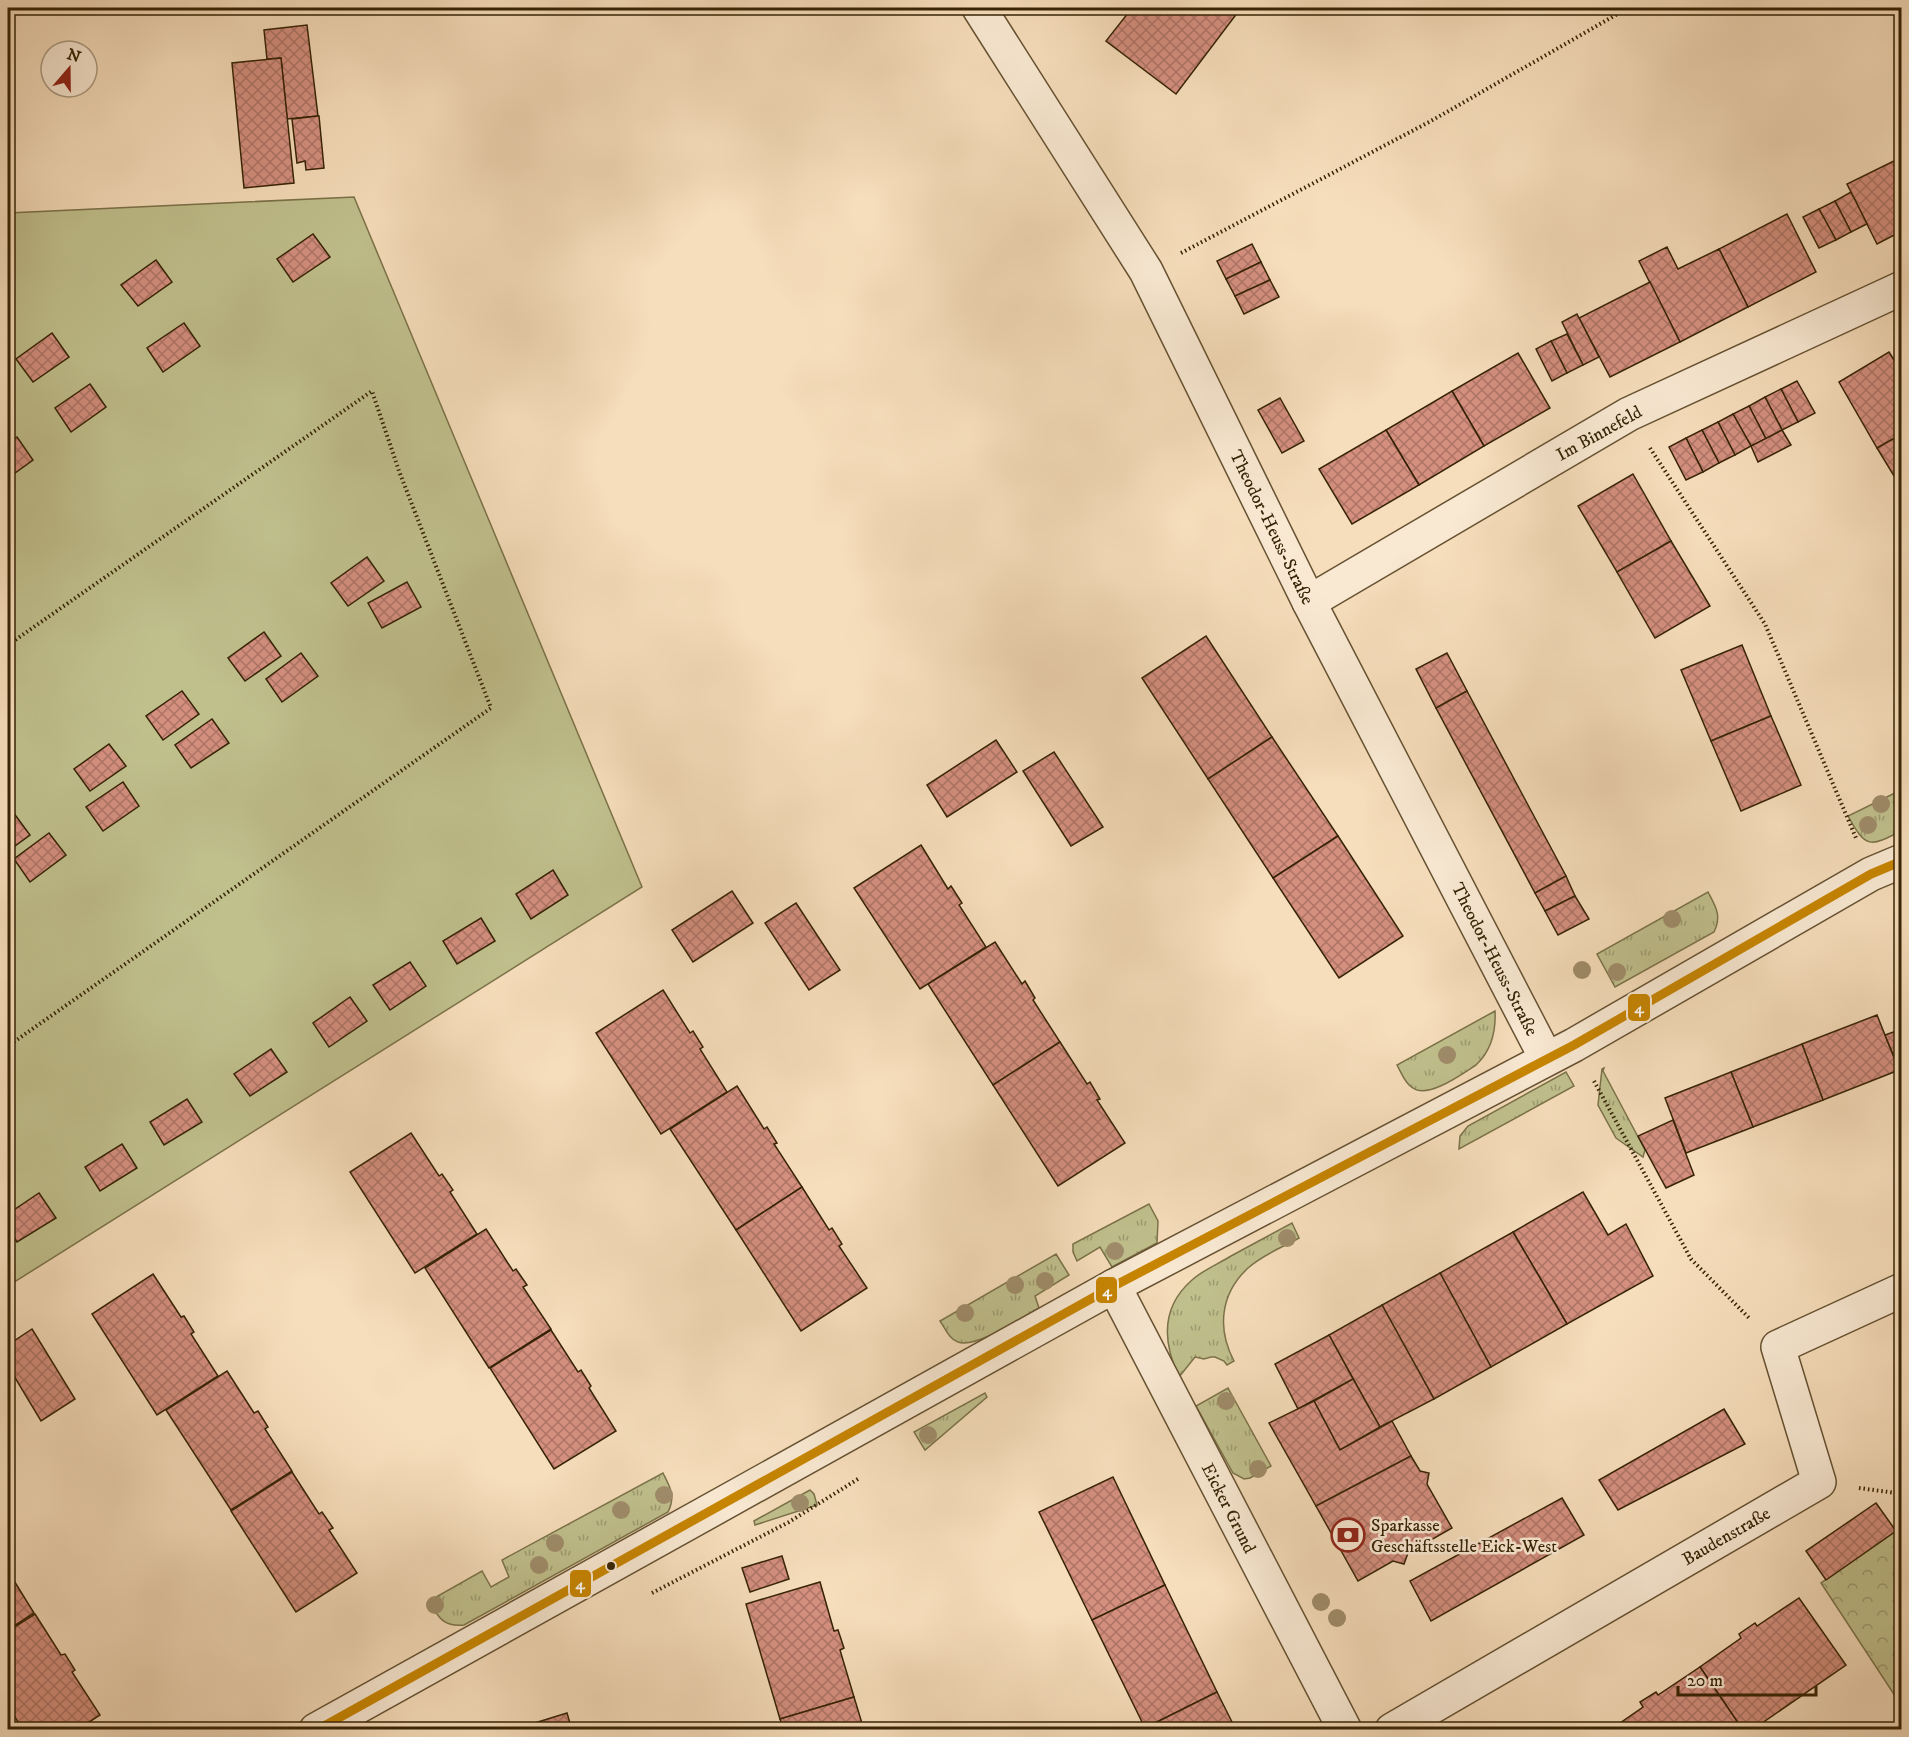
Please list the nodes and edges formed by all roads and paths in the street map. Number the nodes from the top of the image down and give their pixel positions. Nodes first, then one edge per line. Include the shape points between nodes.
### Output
1 (979, 8) edge
2 (1628, 8) edge
3 (1146, 271) junction
4 (1902, 288) edge
5 (1629, 414) junction
6 (1309, 602) junction
7 (8, 645) edge
8 (1902, 861) edge
9 (1871, 874) junction
10 (8, 1046) edge
11 (1560, 1051) junction
12 (1114, 1286) junction
13 (1902, 1290) edge
14 (1778, 1347) junction
15 (316, 1730) edge
16 (1345, 1730) edge
17 (1392, 1730) edge

1 - 3 street, Theodor-Heuss-Straße
2 - 3 path via 1431,122
3 - 6 street, Theodor-Heuss-Straße
4 - 5 street, Im Binnefeld
5 - 6 street, Im Binnefeld
5 - 9 path via 1765,624
6 - 11 street, Theodor-Heuss-Straße
7 - 10 path via 372,391 491,708
8 - 9 street
9 - 11 street
11 - 12 street
11 - 14 path via 1691,1259
12 - 15 street
12 - 16 street, Eicker Grund
13 - 14 street
14 - 17 street, Baudenstraße via 1820,1482

